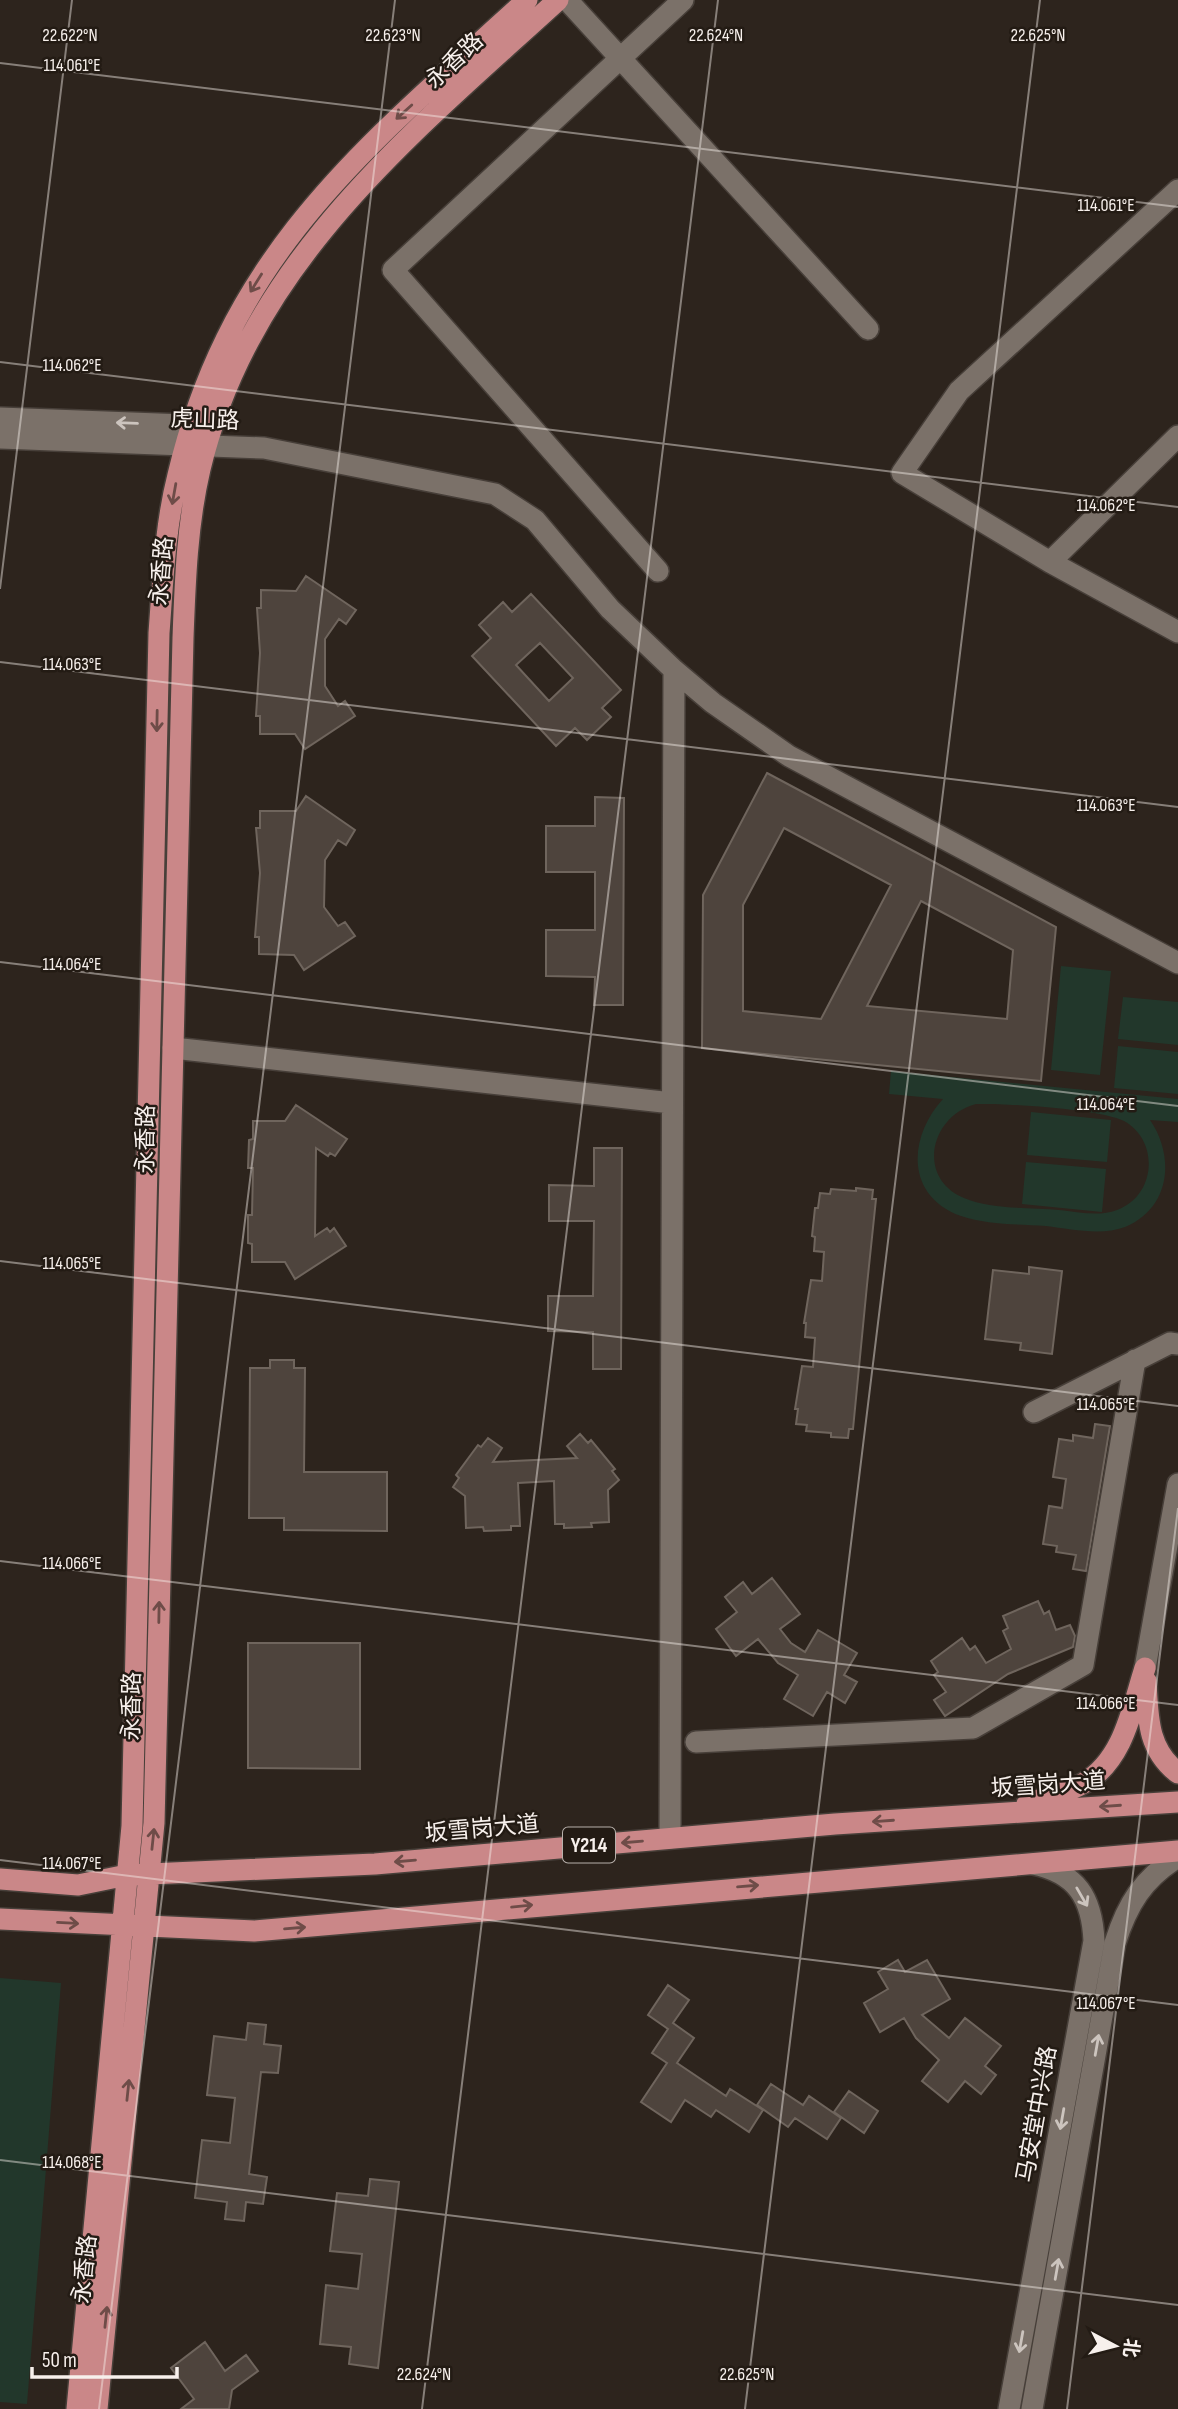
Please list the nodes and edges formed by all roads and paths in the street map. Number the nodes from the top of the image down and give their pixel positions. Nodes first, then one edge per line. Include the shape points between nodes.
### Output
1 (527, 0) edge
2 (558, 0) edge
3 (567, 0) edge
4 (683, 0) edge
5 (620, 59) junction
6 (1178, 190) edge
7 (868, 329) dead end
8 (0, 418) edge
9 (199, 435) junction
10 (1178, 436) edge
11 (0, 438) edge
12 (1049, 562) junction
13 (658, 570) dead end
14 (1178, 632) edge
15 (674, 670) junction
16 (1178, 962) edge
17 (173, 1048) junction
18 (672, 1103) junction
19 (1178, 1344) edge
20 (1135, 1360) junction
21 (1034, 1412) dead end
22 (1178, 1485) edge
23 (1145, 1668) junction
24 (696, 1742) dead end
25 (1178, 1773) edge
26 (1178, 1802) edge
27 (998, 1813) junction
28 (670, 1838) junction
29 (1178, 1851) edge
30 (1178, 1857) edge
31 (1027, 1863) junction
32 (127, 1875) junction
33 (149, 1875) junction
34 (0, 1879) edge
35 (0, 1919) edge
36 (122, 1926) junction
37 (144, 1927) junction
38 (77, 2409) edge
39 (97, 2409) edge
40 (1009, 2409) edge
41 (1032, 2409) edge

1 -> 9 main road, 永香路 via 343,171 290,233 226,337
2 - 9 main road, 永香路 via 394,150 331,217 264,309
3 - 5 street
4 - 5 street
5 - 7 street
5 - 13 street via 393,270
6 - 12 street via 959,391 902,473
9 -> 8 street, 虎山路
9 - 11 street, 虎山路
9 - 15 street, 虎山路 via 472,487 516,505 535,520 610,609
9 - 17 main road, 永香路 via 185,589
9 -> 32 main road, 永香路 via 169,528 159,633
10 - 12 street
12 - 14 street
15 - 16 street, 虎山路 via 789,756
15 - 18 street
17 - 18 street
33 -> 17 main road, 永香路
18 - 28 street
19 - 20 street via 1170,1343
20 - 21 street
20 - 24 street via 1083,1665 973,1728
22 - 23 street
23 - 25 main road via 1151,1739
23 - 27 main road via 1116,1751 1096,1774 1071,1789
26 -> 27 main road, 坂雪岗大道 / Y214
27 -> 28 main road, 坂雪岗大道 / Y214
28 -> 33 main road, 坂雪岗大道 / Y214 via 375,1864
29 - 31 main road
41 -> 30 street, 马安堂中兴路 via 1115,1943 1138,1890 1159,1868
37 -> 31 main road via 254,1931
31 -> 40 street, 马安堂中兴路 via 1069,1878 1084,1895 1093,1918 1094,1941
32 - 33 main road, 坂雪岗大道 / Y214
32 - 34 main road, 坂雪岗大道 / Y214 via 78,1885
32 - 36 main road, 永香路
33 - 37 main road, 永香路
35 -> 36 main road
36 - 37 main road
36 - 38 main road, 永香路
39 -> 37 main road, 永香路

